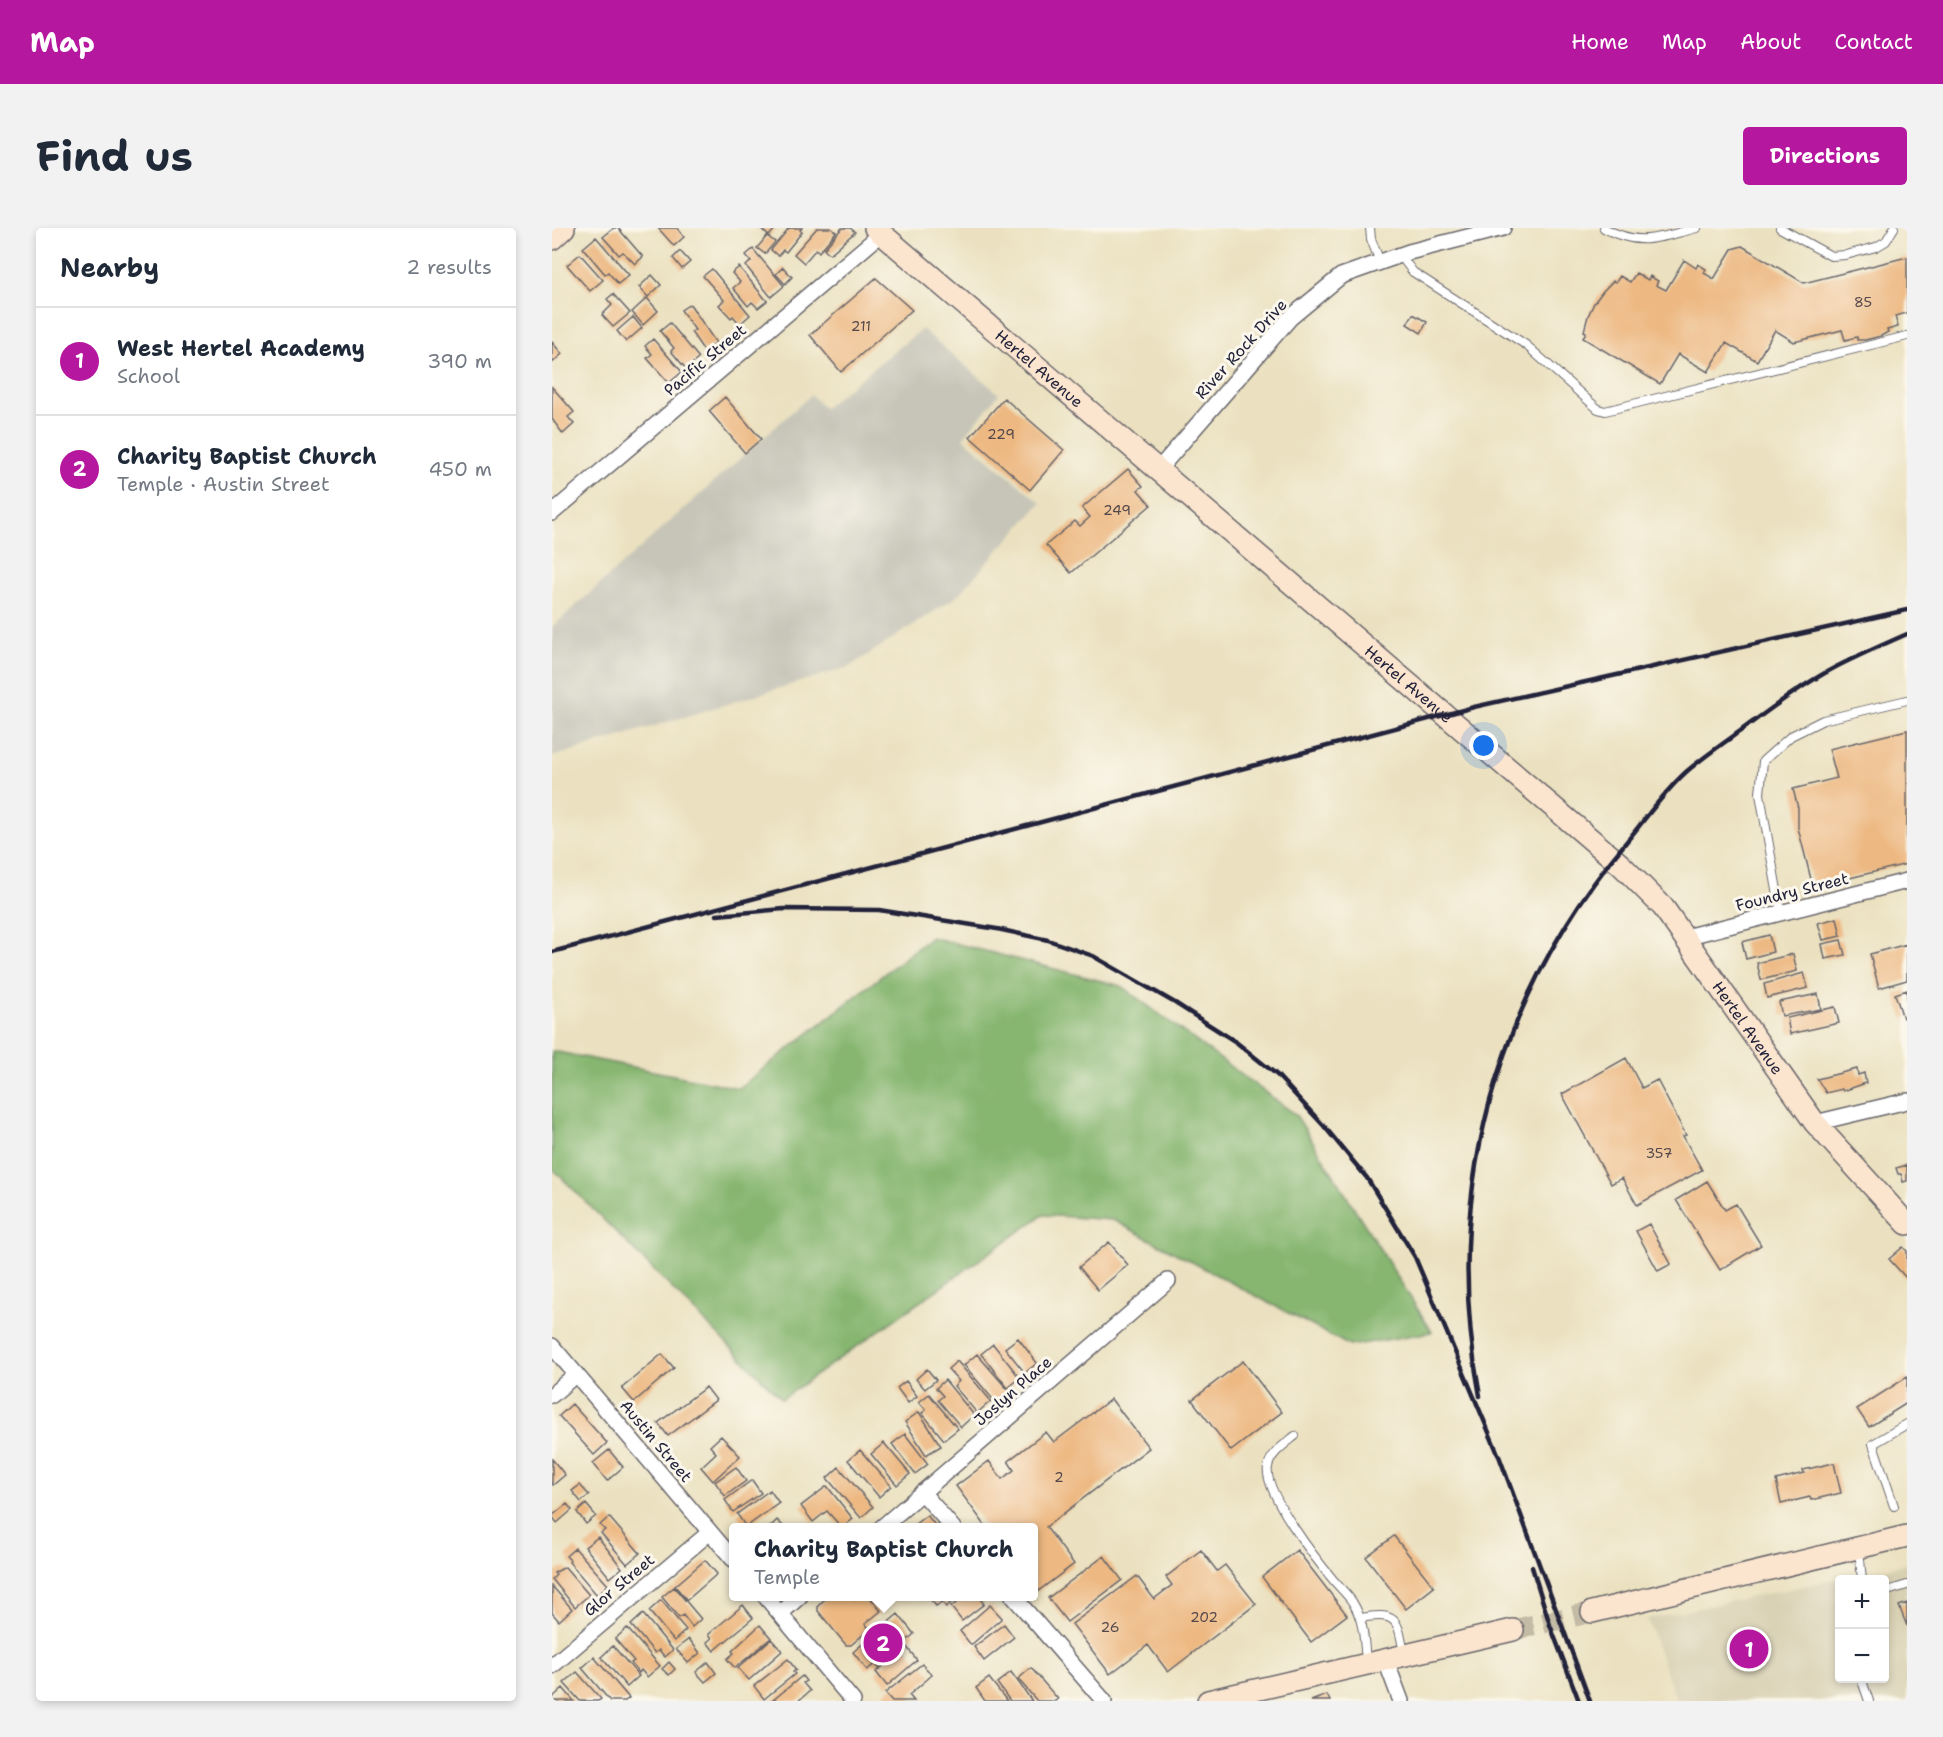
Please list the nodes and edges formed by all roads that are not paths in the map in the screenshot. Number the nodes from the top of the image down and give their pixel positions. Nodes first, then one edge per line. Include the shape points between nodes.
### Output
1 (564, 228) edge
2 (1370, 228) edge
3 (1503, 228) edge
4 (1604, 228) edge
5 (1697, 228) edge
6 (1780, 228) edge
7 (1894, 228) edge
8 (878, 231) edge
9 (552, 239) edge
10 (1400, 255) junction
11 (1380, 262) junction
12 (1907, 336) edge
13 (1158, 470) junction
14 (552, 513) edge
15 (1907, 700) edge
16 (1907, 881) edge
17 (1780, 913) junction
18 (1685, 937) junction
19 (1907, 1101) edge
20 (1815, 1123) junction
21 (1907, 1224) edge
22 (1168, 1281) dead end
23 (552, 1346) edge
24 (576, 1374) junction
25 (552, 1395) edge
26 (1907, 1424) edge
27 (1295, 1436) dead end
28 (922, 1492) junction
29 (1894, 1506) dead end
30 (885, 1523) edge
31 (949, 1523) edge
32 (710, 1532) junction
33 (1907, 1536) edge
34 (1859, 1548) junction
35 (729, 1554) edge
36 (1862, 1575) edge
37 (1907, 1585) edge
38 (1889, 1590) edge
39 (769, 1601) edge
40 (794, 1601) edge
41 (1017, 1601) edge
42 (1592, 1612) tunnel mouth
43 (780, 1614) junction
44 (1361, 1618) junction
45 (1513, 1630) tunnel mouth
46 (1386, 1661) junction
47 (552, 1666) edge
48 (1863, 1683) edge
49 (853, 1701) edge
50 (1104, 1701) edge
51 (1208, 1701) edge
52 (1401, 1701) edge
53 (1869, 1701) edge

1 - 9 street
2 - 11 lane
3 - 10 street, River Rock Drive
4 - 5 lane via 1636,240
6 - 7 lane via 1831,255 1876,247 1886,241
8 - 13 street, Hertel Avenue
8 - 14 street, Pacific Street
10 - 11 street, River Rock Drive
10 - 12 lane via 1413,272 1526,345 1605,411
11 - 13 street, River Rock Drive via 1341,276 1290,318
13 - 18 street, Hertel Avenue via 1621,865 1664,907
15 - 17 lane via 1823,720 1791,736 1763,761 1760,794
16 - 17 street, Foundry Street
17 - 18 street, Foundry Street
18 - 20 street, Hertel Avenue
19 - 20 street
20 - 21 street, Hertel Avenue
22 - 28 street, Joslyn Place
23 - 24 street, Austin Street
24 - 25 street
24 - 32 street, Austin Street
26 - 29 lane via 1873,1444
27 - 44 lane via 1271,1459 1269,1482 1298,1532
28 - 30 street, Joslyn Place
28 - 31 street
32 - 35 street, Austin Street
32 - 47 street, Glor Street
33 - 34 street
34 - 36 lane
34 - 42 street
37 - 38 lane
39 - 43 street
40 - 43 street
41 - 50 street
43 - 49 street
44 - 46 lane
44 - 46 lane via 1379,1615 1397,1624
45 - 46 street
46 - 51 street
46 - 52 street
48 - 53 lane

